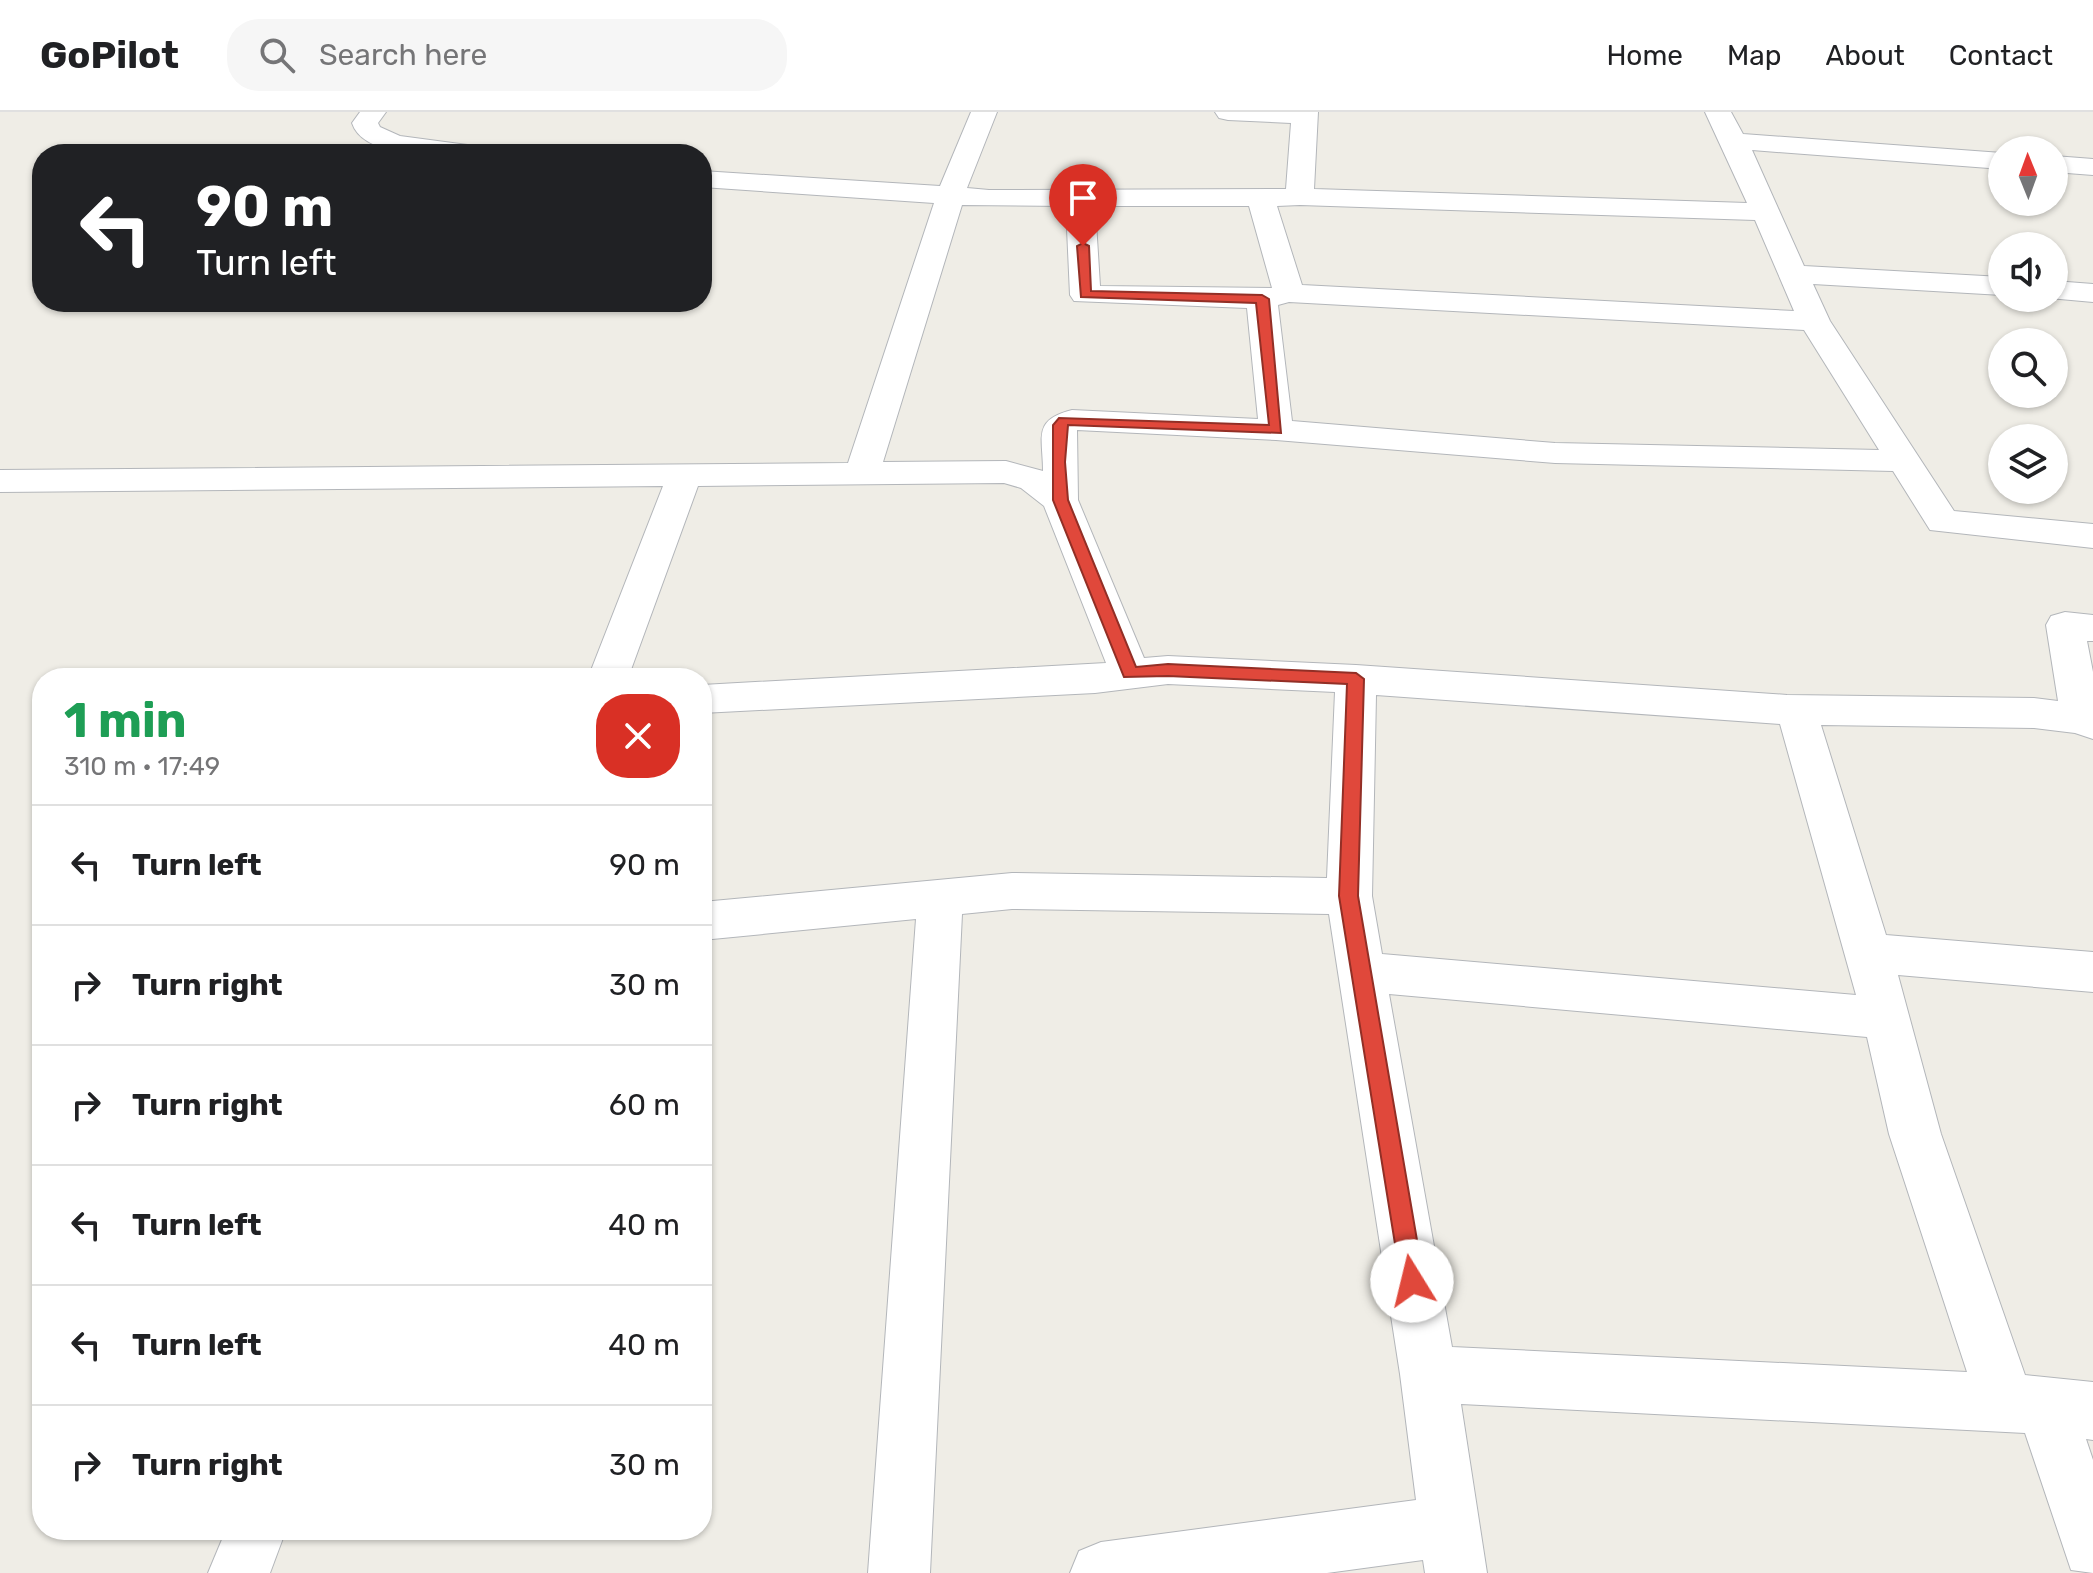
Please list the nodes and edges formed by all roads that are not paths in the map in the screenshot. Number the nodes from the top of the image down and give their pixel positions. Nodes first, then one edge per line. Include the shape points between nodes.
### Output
1 (373, 112) edge
2 (984, 112) edge
3 (1228, 112) edge
4 (1718, 112) edge
5 (1305, 114) edge
6 (1734, 141) junction
7 (401, 144) edge
8 (1988, 160) edge
9 (2068, 165) edge
10 (2093, 167) edge
11 (712, 180) edge
12 (951, 194) junction
13 (1300, 197) junction
14 (1080, 198) junction
15 (1261, 198) junction
16 (1766, 212) junction
17 (1794, 274) junction
18 (1988, 285) edge
19 (2068, 291) edge
20 (2093, 293) edge
21 (1276, 296) junction
22 (1814, 321) junction
23 (1276, 430) junction
24 (1904, 461) junction
25 (862, 473) junction
26 (685, 474) junction
27 (0, 481) edge
28 (1060, 500) junction
29 (2093, 536) edge
30 (2093, 628) edge
31 (612, 668) edge
32 (1130, 673) junction
33 (1356, 679) junction
34 (712, 698) edge
35 (1796, 710) junction
36 (2087, 721) edge
37 (940, 896) junction
38 (1349, 896) junction
39 (712, 920) edge
40 (1869, 953) junction
41 (1361, 972) junction
42 (2093, 972) edge
43 (1887, 1018) junction
44 (1428, 1374) junction
45 (2048, 1406) edge
46 (252, 1540) edge
47 (2093, 1548) edge
48 (1453, 1550) edge
49 (239, 1573) edge
50 (899, 1573) edge
51 (1101, 1573) edge

1 - 7 street via 365,123 368,132
2 - 12 street
3 - 5 street
4 - 6 street
5 - 13 street
6 - 8 street
6 - 16 street
9 - 10 street
11 - 12 street
12 - 14 street
12 - 25 street
13 - 15 street
13 - 16 street
14 - 15 street
14 - 21 street via 1085,295
15 - 21 street
16 - 17 street
17 - 18 street
17 - 22 street
19 - 20 street
21 - 22 street
21 - 23 street
22 - 24 street
23 - 24 street via 1555,453
23 - 28 street via 1064,421 1058,449
24 - 29 street via 1943,522
25 - 26 street
25 - 28 street via 1006,472 1033,480
26 - 27 street
26 - 31 street
28 - 32 street
30 - 36 street via 2065,625
32 - 33 street via 1168,670
32 - 34 street
33 - 35 street
33 - 38 street
35 - 36 street via 2034,713
35 - 40 street
37 - 38 street via 1012,891
37 - 39 street
37 - 50 street
38 - 41 street
40 - 42 street
40 - 43 street
41 - 43 street
41 - 44 street
43 - 45 street via 1915,1134
44 - 45 street
44 - 48 street
45 - 47 street
46 - 49 street
48 - 51 street

